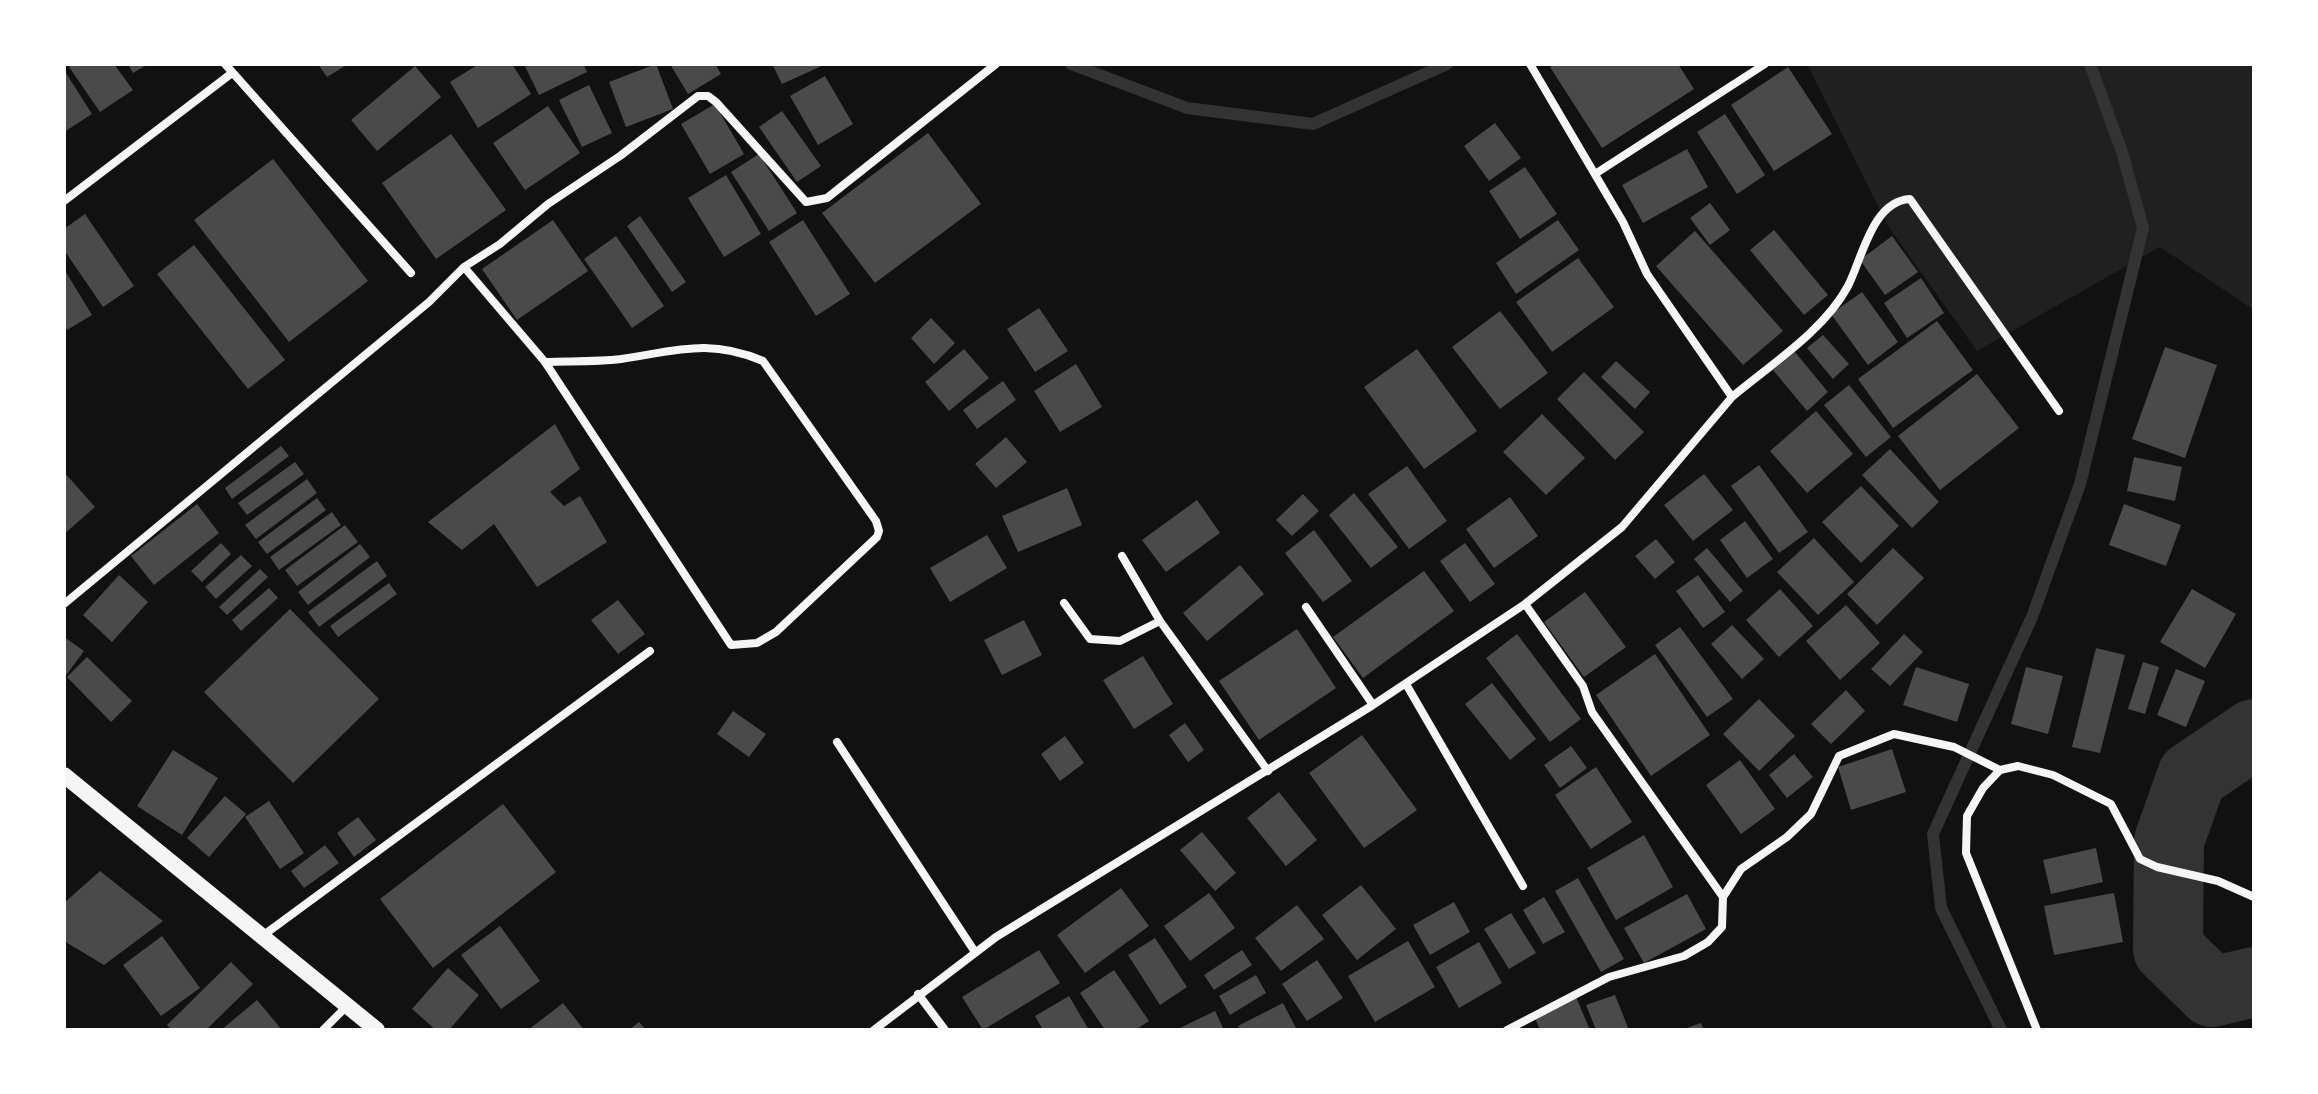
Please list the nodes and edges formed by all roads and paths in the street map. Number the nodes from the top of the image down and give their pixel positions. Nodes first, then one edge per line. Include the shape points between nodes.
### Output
1 (225, 64) edge
2 (996, 64) edge
3 (1530, 64) edge
4 (1765, 64) edge
5 (232, 73) junction
6 (1595, 174) junction
7 (64, 201) edge
8 (464, 267) junction
9 (411, 273) dead end
10 (545, 362) junction
11 (1732, 397) junction
12 (2059, 411) dead end
13 (1122, 556) dead end
14 (1064, 603) dead end
15 (64, 604) edge
16 (1525, 604) junction
17 (1306, 607) dead end
18 (1160, 621) junction
19 (650, 651) dead end
20 (1406, 684) junction
21 (1373, 705) junction
22 (837, 742) dead end
23 (2000, 770) junction
24 (1268, 771) junction
25 (64, 775) edge
26 (1523, 886) dead end
27 (1723, 897) junction
28 (2254, 897) edge
29 (261, 937) junction
30 (975, 952) junction
31 (918, 994) junction
32 (346, 1007) junction
33 (1520, 1026) edge
34 (323, 1030) edge
35 (377, 1030) edge
36 (874, 1030) edge
37 (945, 1030) edge
38 (1507, 1030) edge
39 (2037, 1030) edge

1 - 5 street
2 - 8 street via 818,202 806,202 716,102 698,96
3 - 6 street
4 - 6 street
5 - 7 street
5 - 9 street
6 - 11 street via 1647,274
8 - 10 street
8 - 15 street via 429,302
10 - 10 street via 618,359 703,345 735,349 763,361 876,521 877,537 776,632 757,643 731,645
11 - 12 street via 1830,312 1850,283 1881,216 1910,199
11 - 16 street via 1622,527
13 - 18 street
14 - 18 street via 1090,639 1109,643
16 - 20 street
16 - 27 street via 1583,686 1592,712
17 - 21 street
18 - 24 street
19 - 29 street
20 - 21 street
20 - 26 street
21 - 24 street
22 - 30 street
23 - 27 street via 1954,747 1894,734 1839,756 1811,814 1741,869
23 - 28 street via 2018,766 2053,775 2111,804 2140,859
23 - 39 street via 1967,816 1966,853
24 - 30 street
25 - 29 main road
27 - 33 street via 1722,927 1708,942 1684,956 1609,977
29 - 32 main road
30 - 31 street
31 - 36 street
31 - 37 street
32 - 34 street
32 - 35 main road
33 - 38 street

